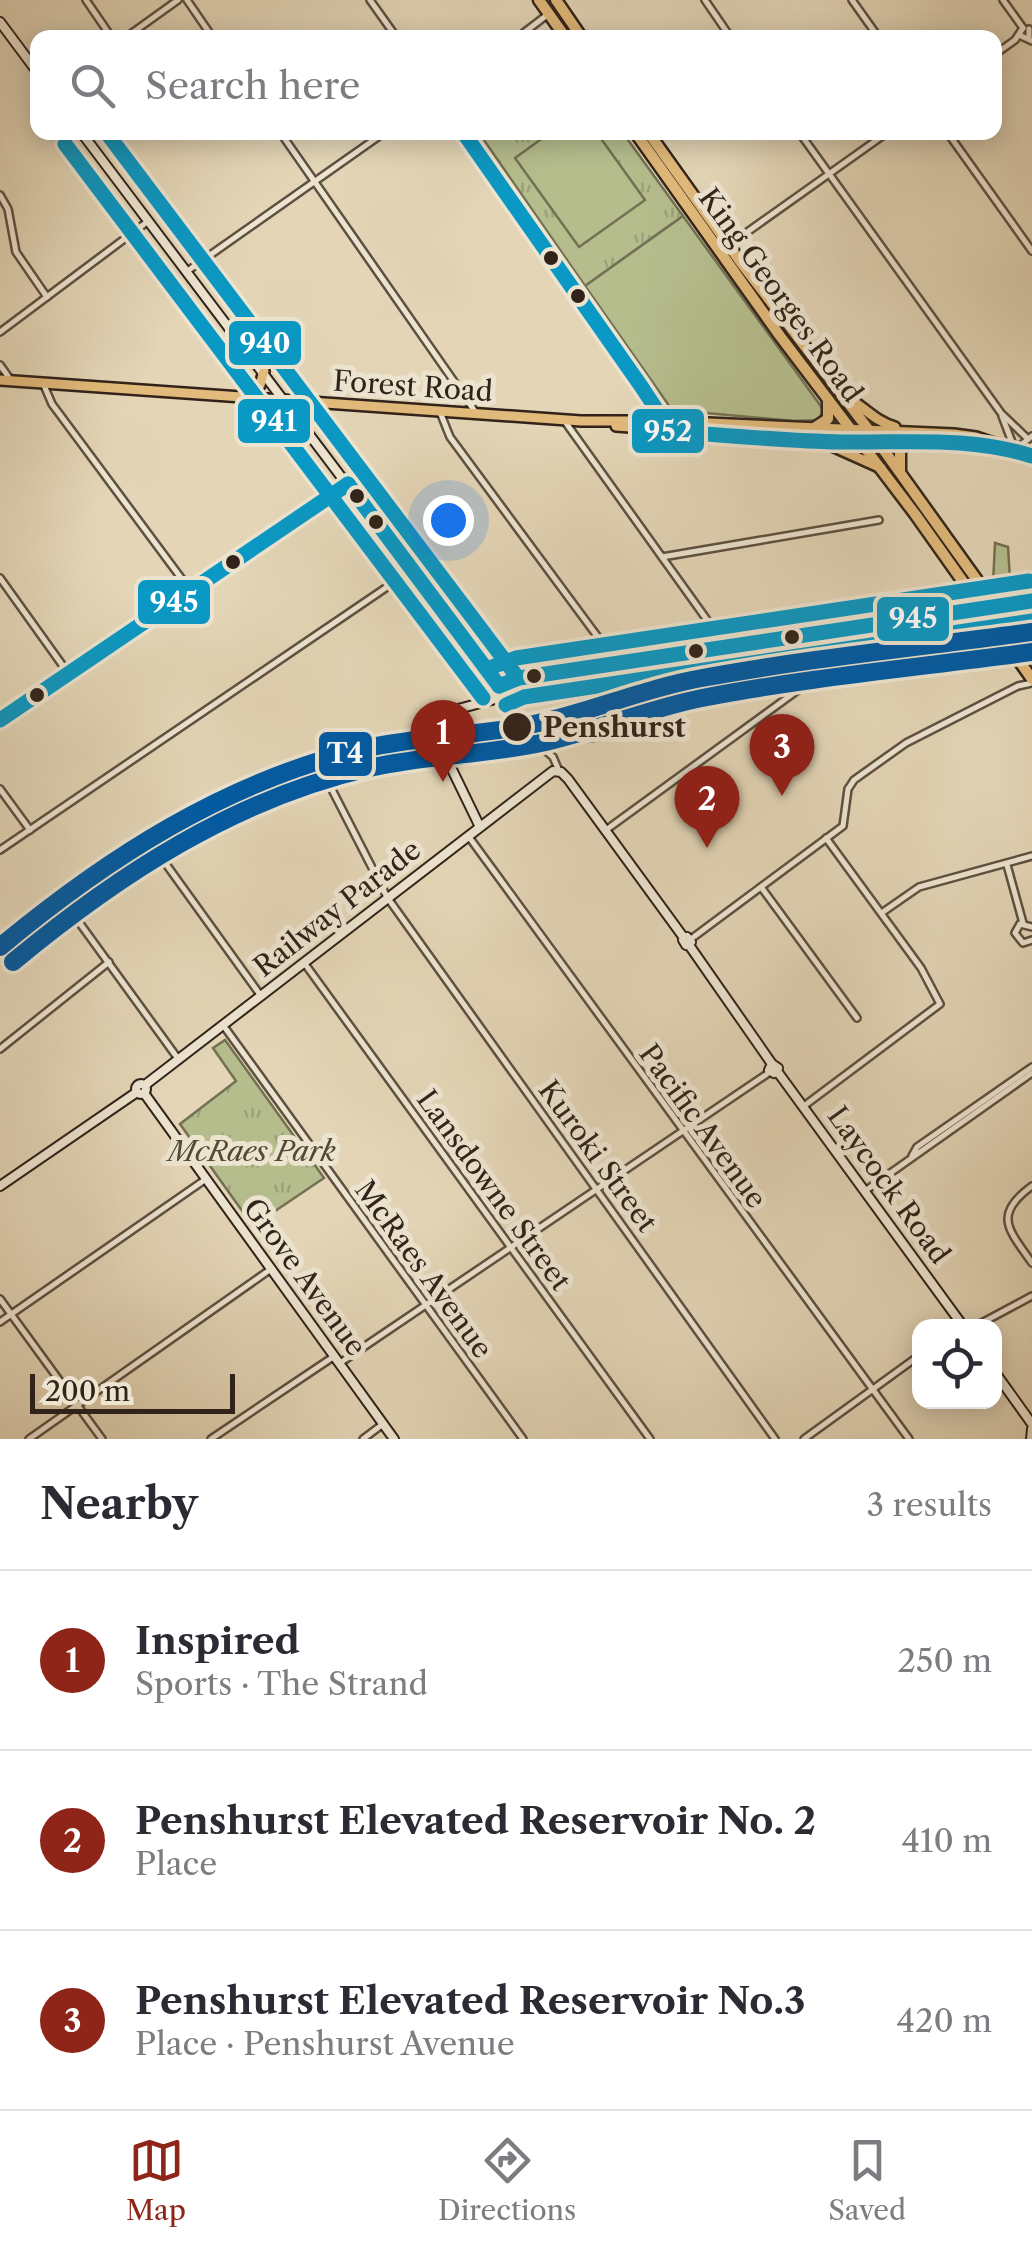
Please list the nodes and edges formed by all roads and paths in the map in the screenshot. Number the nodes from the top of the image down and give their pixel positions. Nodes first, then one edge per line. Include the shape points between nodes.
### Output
1 (86, 0) edge
2 (178, 0) edge
3 (187, 0) edge
4 (370, 0) edge
5 (539, 0) edge
6 (548, 0) edge
7 (556, 0) edge
8 (704, 0) edge
9 (852, 0) edge
10 (1003, 0) edge
11 (549, 14) junction
12 (0, 22) edge
13 (1028, 28) edge
14 (107, 30) edge
15 (137, 30) edge
16 (208, 30) edge
17 (391, 30) edge
18 (528, 30) edge
19 (560, 30) edge
20 (577, 30) edge
21 (725, 30) edge
22 (873, 30) edge
23 (1019, 35) junction
24 (1031, 39) edge
25 (1002, 49) edge
26 (30, 62) edge
27 (88, 140) edge
28 (286, 140) edge
29 (374, 140) edge
30 (468, 140) edge
31 (641, 140) edge
32 (654, 140) edge
33 (805, 140) edge
34 (877, 140) edge
35 (953, 140) edge
36 (829, 174) junction
37 (315, 182) junction
38 (0, 195) edge
39 (147, 222) junction
40 (729, 245) junction
41 (1032, 251) edge
42 (186, 272) junction
43 (47, 296) junction
44 (0, 332) edge
45 (0, 365) edge
46 (264, 372) junction
47 (6, 381) edge
48 (43, 383) junction
49 (840, 394) junction
50 (250, 396) junction
51 (285, 398) junction
52 (828, 398) junction
53 (440, 411) junction
54 (1001, 413) junction
55 (477, 414) junction
56 (564, 420) junction
57 (665, 426) junction
58 (814, 428) junction
59 (852, 429) junction
60 (868, 429) junction
61 (911, 436) junction
62 (1030, 437) edge
63 (810, 440) junction
64 (862, 442) junction
65 (878, 442) junction
66 (1010, 448) junction
67 (1032, 456) edge
68 (881, 468) junction
69 (900, 472) junction
70 (348, 484) junction
71 (878, 520) dead end
72 (662, 557) junction
73 (412, 570) junction
74 (0, 578) edge
75 (190, 590) junction
76 (1032, 601) edge
77 (996, 606) junction
78 (982, 608) junction
79 (726, 648) junction
80 (1027, 659) edge
81 (609, 665) junction
82 (68, 673) junction
83 (1032, 681) edge
84 (498, 686) junction
85 (798, 690) dead end
86 (0, 720) edge
87 (442, 748) junction
88 (559, 771) junction
89 (324, 774) dead end
90 (0, 789) edge
91 (479, 825) junction
92 (30, 830) junction
93 (606, 830) junction
94 (467, 834) junction
95 (826, 838) junction
96 (0, 850) edge
97 (158, 853) dead end
98 (1032, 856) edge
99 (1007, 865) junction
100 (761, 887) junction
101 (387, 898) junction
102 (68, 907) dead end
103 (882, 913) junction
104 (1023, 923) junction
105 (1032, 926) edge
106 (1032, 940) edge
107 (688, 941) junction
108 (109, 962) junction
109 (305, 964) junction
110 (261, 996) junction
111 (857, 1018) dead end
112 (223, 1026) junction
113 (0, 1049) edge
114 (178, 1060) junction
115 (773, 1069) junction
116 (1032, 1070) edge
117 (142, 1090) junction
118 (804, 1106) junction
119 (681, 1132) junction
120 (206, 1179) junction
121 (0, 1186) edge
122 (1032, 1186) edge
123 (597, 1189) junction
124 (866, 1190) junction
125 (511, 1248) junction
126 (1032, 1262) edge
127 (271, 1268) junction
128 (1032, 1296) edge
129 (0, 1298) edge
130 (425, 1306) junction
131 (11, 1314) junction
132 (957, 1319) edge
133 (989, 1319) edge
134 (0, 1322) edge
135 (337, 1359) junction
136 (912, 1361) edge
137 (1002, 1383) edge
138 (873, 1388) junction
139 (77, 1405) junction
140 (384, 1424) junction
141 (1032, 1426) edge
142 (29, 1439) edge
143 (102, 1439) edge
144 (212, 1439) edge
145 (363, 1439) edge
146 (394, 1439) edge
147 (522, 1439) edge
148 (650, 1439) edge
149 (775, 1439) edge
150 (804, 1439) edge
151 (909, 1439) edge
152 (1031, 1439) edge

1 - 14 street
2 - 15 street
3 - 16 street
4 - 17 street
5 - 11 highway
6 - 11 highway
7 - 20 highway
8 - 21 street
9 - 22 street
10 - 13 street
11 - 18 street
11 - 19 highway
12 - 26 street
13 - 23 street
13 - 24 street
23 - 24 street
23 - 25 street
27 - 39 street
28 - 37 street
29 - 37 street
30 - 57 street
31 - 52 highway, King Georges Road
32 - 40 highway, King Georges Road
33 - 36 street
34 - 36 street
35 - 41 street
36 - 40 street
36 - 54 street
37 - 42 street
37 - 55 street
38 - 43 street via 18,256
39 - 42 street
39 - 43 street
40 - 49 highway, King Georges Road
42 - 46 street
43 - 44 street
45 - 47 street
46 - 50 main road
46 - 51 street
47 - 48 main road, Forest Road
48 - 50 main road, Forest Road
48 - 75 street
49 - 60 highway, King Georges Road
49 - 61 main road
50 - 51 main road, Forest Road
51 - 53 main road, Forest Road
51 - 70 street
52 - 58 highway via 828,419
52 - 59 highway, King Georges Road
53 - 55 main road, Forest Road
53 - 81 street via 450,438 599,638
54 - 62 street
54 - 66 street
55 - 56 main road, Forest Road
56 - 57 main road, Forest Road
56 - 72 street
57 - 58 main road, Forest Road
57 - 63 main road, Forest Road
58 - 59 main road, Forest Road
59 - 60 main road, Forest Road
59 - 64 highway, King Georges Road
60 - 61 main road, Forest Road
60 - 65 highway, King Georges Road
61 - 65 main road, Forest Road
61 - 66 main road, Forest Road
61 - 69 highway via 900,449
62 - 66 street
63 - 64 main road, Forest Road
63 - 68 main road
64 - 65 main road, Forest Road
64 - 68 highway, King Georges Road
65 - 69 highway, King Georges Road
66 - 67 main road, Forest Road
68 - 78 highway, King Georges Road
69 - 77 highway, King Georges Road
70 - 73 street
70 - 75 street
71 - 72 street
72 - 79 street
73 - 84 street
73 - 92 street
74 - 82 street
75 - 82 street
76 - 77 street
77 - 78 highway
77 - 80 highway, King Georges Road
78 - 79 street
78 - 80 highway, King Georges Road
79 - 81 street
80 - 83 highway, King Georges Road
81 - 84 street
82 - 86 street
83 - 95 street via 906,743 854,780 845,823
84 - 87 street via 499,698 447,712 438,721
85 - 93 street
87 - 88 street, Laycock Road via 538,744
87 - 91 street
88 - 91 street, Railway Parade
88 - 93 street, Laycock Road
89 - 101 street, Kuroki Street
90 - 92 street
91 - 94 street, Railway Parade
92 - 96 street
93 - 107 street, Laycock Road
94 - 101 street, Railway Parade
94 - 119 street, Pacific Avenue
95 - 100 street
95 - 103 street
97 - 110 street
98 - 99 street
99 - 103 street via 919,886
99 - 104 street
100 - 107 street
100 - 111 street
101 - 109 street, Railway Parade
101 - 123 street, Kuroki Street
102 - 108 street
103 - 118 street via 940,1002
104 - 105 street
104 - 106 street via 1017,939
107 - 115 street, Laycock Road
108 - 113 street
108 - 114 street
109 - 110 street, Railway Parade
109 - 125 street, Lansdowne Street
110 - 112 street, Railway Parade
112 - 114 street, Railway Parade
112 - 130 street, McRaes Avenue
114 - 117 street, Railway Parade
115 - 118 street, Laycock Road
115 - 119 street
116 - 124 street
117 - 120 street, Grove Avenue
117 - 121 street, Railway Parade
118 - 124 street, Laycock Road
119 - 123 street
119 - 138 street, Pacific Avenue
120 - 127 street, Grove Avenue
120 - 131 street
122 - 126 street via 1014,1201 1007,1219
123 - 125 street
123 - 149 street, Kuroki Street
124 - 132 street, Laycock Road
125 - 130 street
125 - 148 street, Lansdowne Street
127 - 135 street, Grove Avenue
127 - 139 street
128 - 133 street
129 - 131 street
130 - 135 street
130 - 147 street, McRaes Avenue
131 - 134 street
131 - 139 street
135 - 140 street, Grove Avenue
135 - 144 street
136 - 138 street
137 - 141 street
138 - 150 street
138 - 151 street, Pacific Avenue
139 - 142 street
139 - 143 street
140 - 145 street
140 - 146 street, Grove Avenue
141 - 152 street

